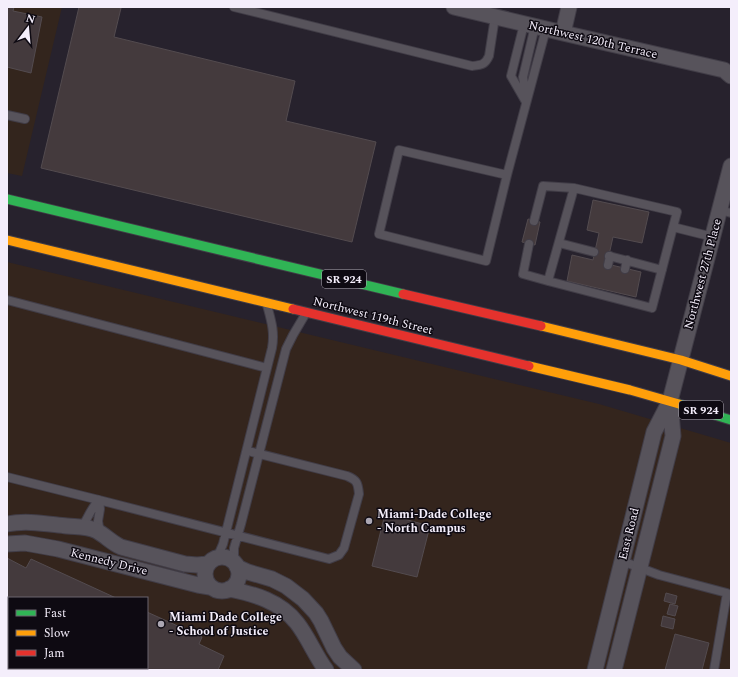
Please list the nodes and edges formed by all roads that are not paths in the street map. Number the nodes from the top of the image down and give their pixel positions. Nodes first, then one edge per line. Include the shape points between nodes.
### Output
1 (234, 7) edge
2 (454, 7) edge
3 (569, 7) edge
4 (496, 17) junction
5 (535, 26) junction
6 (563, 33) junction
7 (731, 76) edge
8 (526, 102) junction
9 (7, 115) edge
10 (25, 118) dead end
11 (731, 166) edge
12 (507, 175) junction
13 (574, 188) junction
14 (7, 199) edge
15 (725, 211) edge
16 (534, 220) dead end
17 (673, 227) junction
18 (712, 237) junction
19 (7, 240) edge
20 (559, 243) junction
21 (529, 244) dead end
22 (590, 254) dead end
23 (609, 259) dead end
24 (662, 270) junction
25 (548, 281) junction
26 (7, 300) edge
27 (267, 303) junction
28 (306, 312) junction
29 (681, 360) junction
30 (267, 368) junction
31 (731, 376) edge
32 (670, 401) junction
33 (731, 420) edge
34 (256, 453) junction
35 (7, 477) edge
36 (98, 500) junction
37 (7, 524) edge
38 (59, 525) junction
39 (82, 527) junction
40 (100, 533) junction
41 (226, 533) junction
42 (238, 535) junction
43 (7, 544) edge
44 (55, 548) junction
45 (213, 561) junction
46 (622, 561) junction
47 (235, 565) junction
48 (640, 568) junction
49 (210, 587) junction
50 (229, 589) junction
51 (326, 670) edge
52 (354, 670) edge
53 (596, 670) edge
54 (614, 670) edge
55 (714, 670) edge

1 - 4 lane via 472,66 486,62 489,56
2 - 4 street, Northwest 120th Terrace
3 - 6 street
4 - 5 street, Northwest 120th Terrace
5 - 6 street, Northwest 120th Terrace
5 - 8 lane
5 - 8 lane via 511,76
6 - 7 street, Northwest 120th Terrace via 724,70
8 - 12 lane
9 - 10 lane
11 - 15 street, Northwest 27th Place
12 - 12 lane via 399,150 379,234 486,260
13 - 16 lane via 543,186
13 - 17 lane via 677,212
13 - 20 lane
14 - 29 highway, SR 924
15 - 18 street, Northwest 27th Place
17 - 18 lane
17 - 24 lane
18 - 29 street, Northwest 27th Place
19 - 27 highway, Northwest 119th Street / SR 924
20 - 22 lane
20 - 25 lane
21 - 25 lane via 523,274
23 - 24 lane
24 - 25 lane via 652,308 619,296
26 - 30 lane
27 - 28 highway, Northwest 119th Street / SR 924
27 - 30 lane via 274,339
28 - 32 highway, Northwest 119th Street / SR 924
28 - 34 lane via 286,349
29 - 31 highway, SR 924
29 - 32 street, East Road
30 - 41 lane
32 - 33 highway, Northwest 119th Street / SR 924
32 - 46 street, East Road via 654,432
32 - 48 street, East Road via 673,436
34 - 42 lane
34 - 42 lane via 353,478 357,482 358,494 344,548 339,555 329,559
35 - 36 lane
36 - 39 lane via 92,506
36 - 40 lane
36 - 41 lane
37 - 38 street, Kennedy Drive via 31,522
38 - 39 street, Kennedy Drive
38 - 44 street via 53,540
39 - 40 street, Kennedy Drive
40 - 45 street, Kennedy Drive via 121,548 190,565
41 - 42 lane
41 - 45 lane
42 - 47 lane via 234,548
43 - 44 street, Kennedy Drive via 25,543
44 - 49 street, Kennedy Drive
45 - 47 street, Kennedy Drive via 221,557 227,558
45 - 49 street via 205,571
46 - 48 lane
46 - 53 street, East Road
47 - 50 street via 239,574 238,580
47 - 52 street, Kennedy Drive via 286,586 303,599 316,613 340,657
48 - 54 street, East Road
48 - 55 lane via 727,593
49 - 50 street, Kennedy Drive via 221,591
50 - 51 street, Kennedy Drive via 263,598 283,610 297,622

